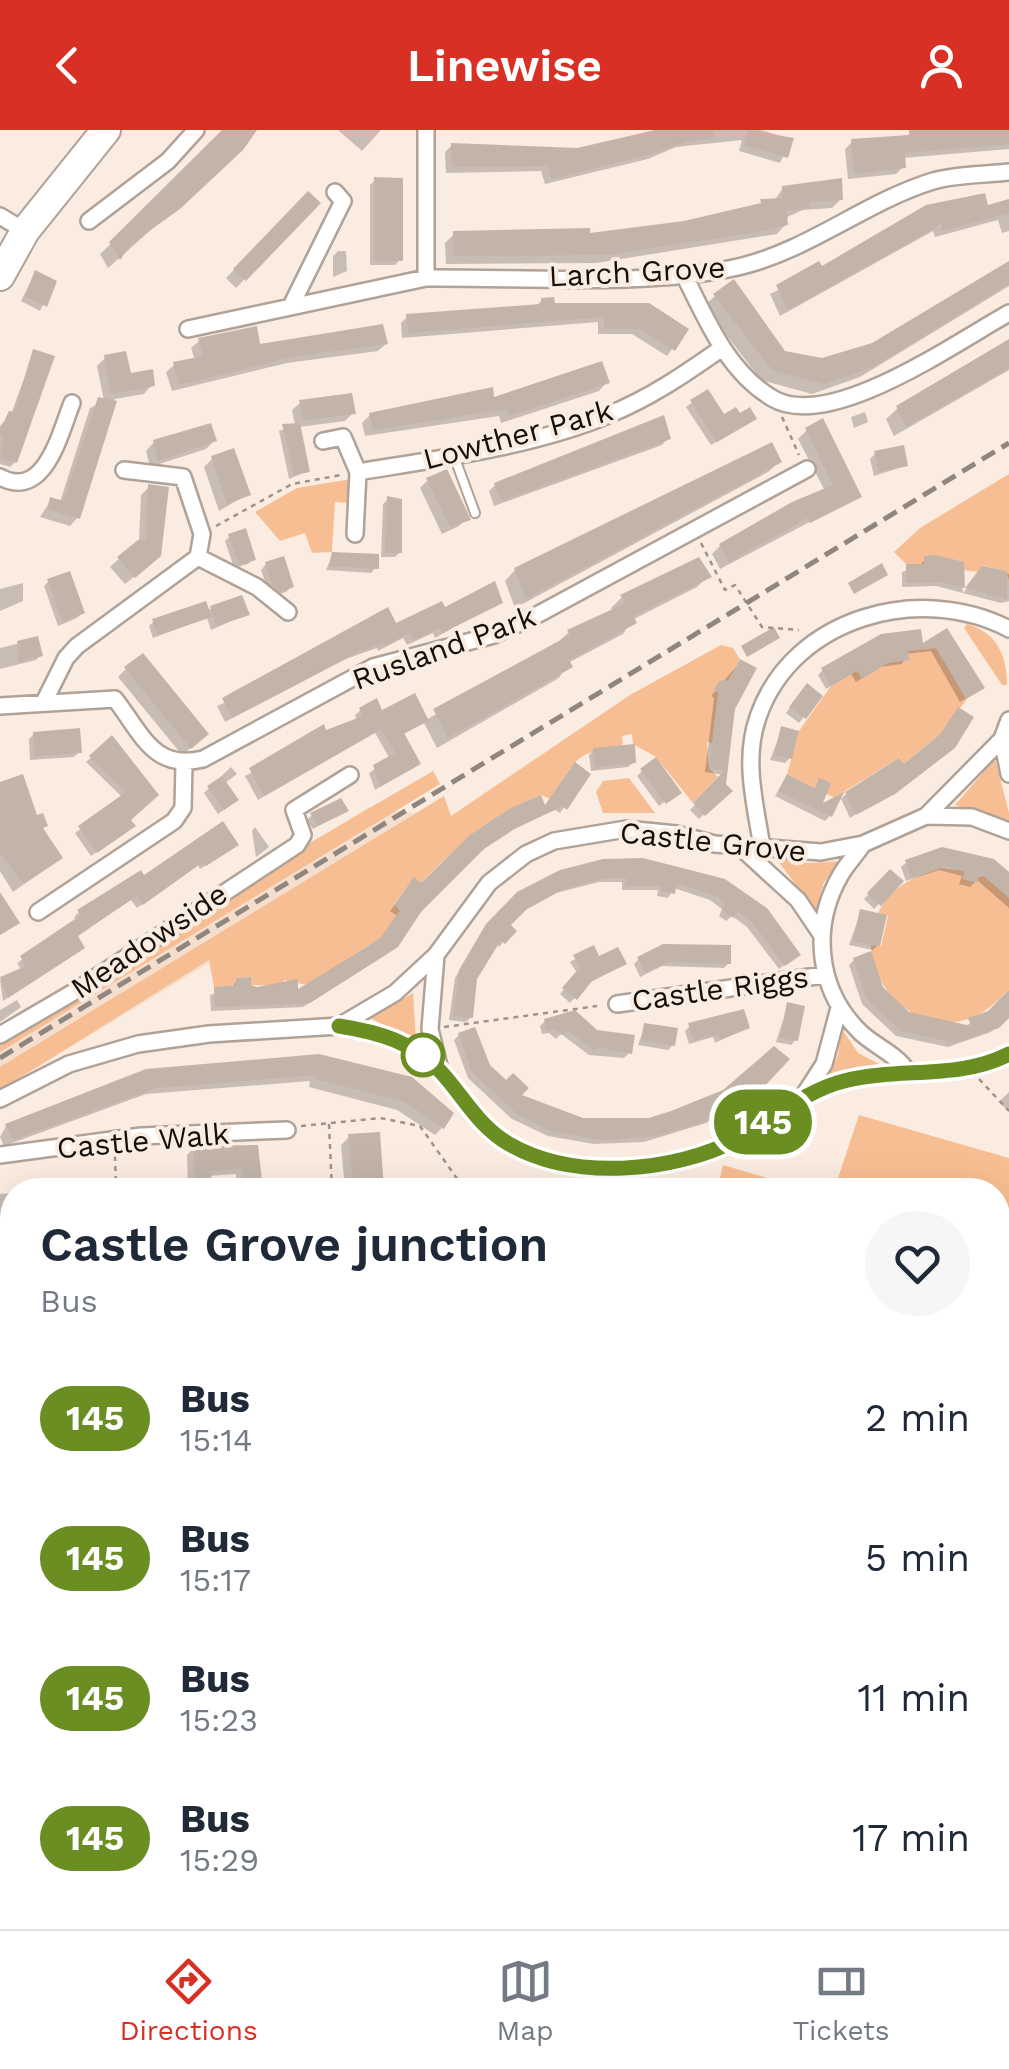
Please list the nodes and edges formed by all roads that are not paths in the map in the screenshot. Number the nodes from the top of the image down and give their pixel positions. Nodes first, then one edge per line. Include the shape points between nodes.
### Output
1 (106, 130) edge
2 (196, 130) edge
3 (426, 130) edge
4 (1009, 172) edge
5 (335, 192) dead end
6 (0, 216) edge
7 (89, 221) dead end
8 (24, 231) junction
9 (0, 276) edge
10 (684, 276) junction
11 (426, 278) junction
12 (291, 306) junction
13 (1009, 312) edge
14 (188, 329) dead end
15 (722, 348) junction
16 (72, 404) dead end
17 (322, 441) dead end
18 (454, 456) junction
19 (807, 469) road end
20 (124, 470) dead end
21 (358, 472) junction
22 (0, 477) edge
23 (475, 513) dead end
24 (355, 534) dead end
25 (198, 556) junction
26 (288, 612) dead end
27 (1009, 628) edge
28 (44, 702) junction
29 (0, 706) edge
30 (1009, 720) edge
31 (1002, 739) junction
32 (184, 764) junction
33 (1009, 774) edge
34 (350, 775) dead end
35 (926, 816) junction
36 (1009, 831) edge
37 (863, 844) junction
38 (738, 846) junction
39 (762, 846) junction
40 (38, 912) dead end
41 (821, 934) junction
42 (436, 955) junction
43 (824, 975) junction
44 (616, 1004) dead end
45 (839, 1008) junction
46 (339, 1026) junction
47 (0, 1035) edge
48 (1009, 1054) edge
49 (440, 1070) junction
50 (907, 1071) junction
51 (802, 1098) junction
52 (0, 1099) edge
53 (287, 1130) road end
54 (0, 1155) edge

1 - 8 highway
2 - 7 street via 168,161
3 - 11 street
4 - 10 street, Larch Grove via 936,180 783,254
5 - 12 street via 343,201
6 - 8 street
8 - 9 highway
10 - 11 street, Larch Grove
10 - 15 street
11 - 12 street, Larch Grove
12 - 14 street, Larch Grove
13 - 15 street via 858,397 801,406 775,400
15 - 18 street, Lowther Park via 668,387 605,417
16 - 22 street via 36,477
17 - 21 street via 343,438
18 - 21 street, Lowther Park
18 - 23 lane
19 - 32 street, Rusland Park via 522,623 374,667
20 - 25 street via 183,478 202,534
21 - 24 street
25 - 26 street
25 - 28 street via 77,646
27 - 39 street via 967,610 897,608 845,624 809,648 758,718 750,762
28 - 29 street
28 - 32 street via 115,699 161,757
30 - 31 street, Castle Grove
31 - 33 street
31 - 35 street, Castle Grove
32 - 40 street via 183,808 174,821
34 - 47 street, Meadowside via 294,810 303,835 298,844
35 - 36 street via 972,818
35 - 37 street, Castle Grove
37 - 39 street, Castle Grove via 821,852
37 - 41 street via 840,874
38 - 39 street, Castle Grove
38 - 41 street via 798,900
38 - 42 street, Castle Grove via 626,829 554,841 489,883
41 - 43 street
42 - 46 street, Castle Grove via 396,993
42 - 49 street via 430,1029
43 - 44 street, Castle Riggs
43 - 45 street
45 - 50 street
45 - 51 street via 824,1064
46 - 49 street via 398,1040
46 - 52 street, Castle Grove via 138,1044 69,1064
48 - 50 street via 970,1069
49 - 51 street via 470,1111 506,1142 556,1162 599,1167 703,1154
50 - 51 street via 844,1080
53 - 54 street, Castle Walk via 114,1139

